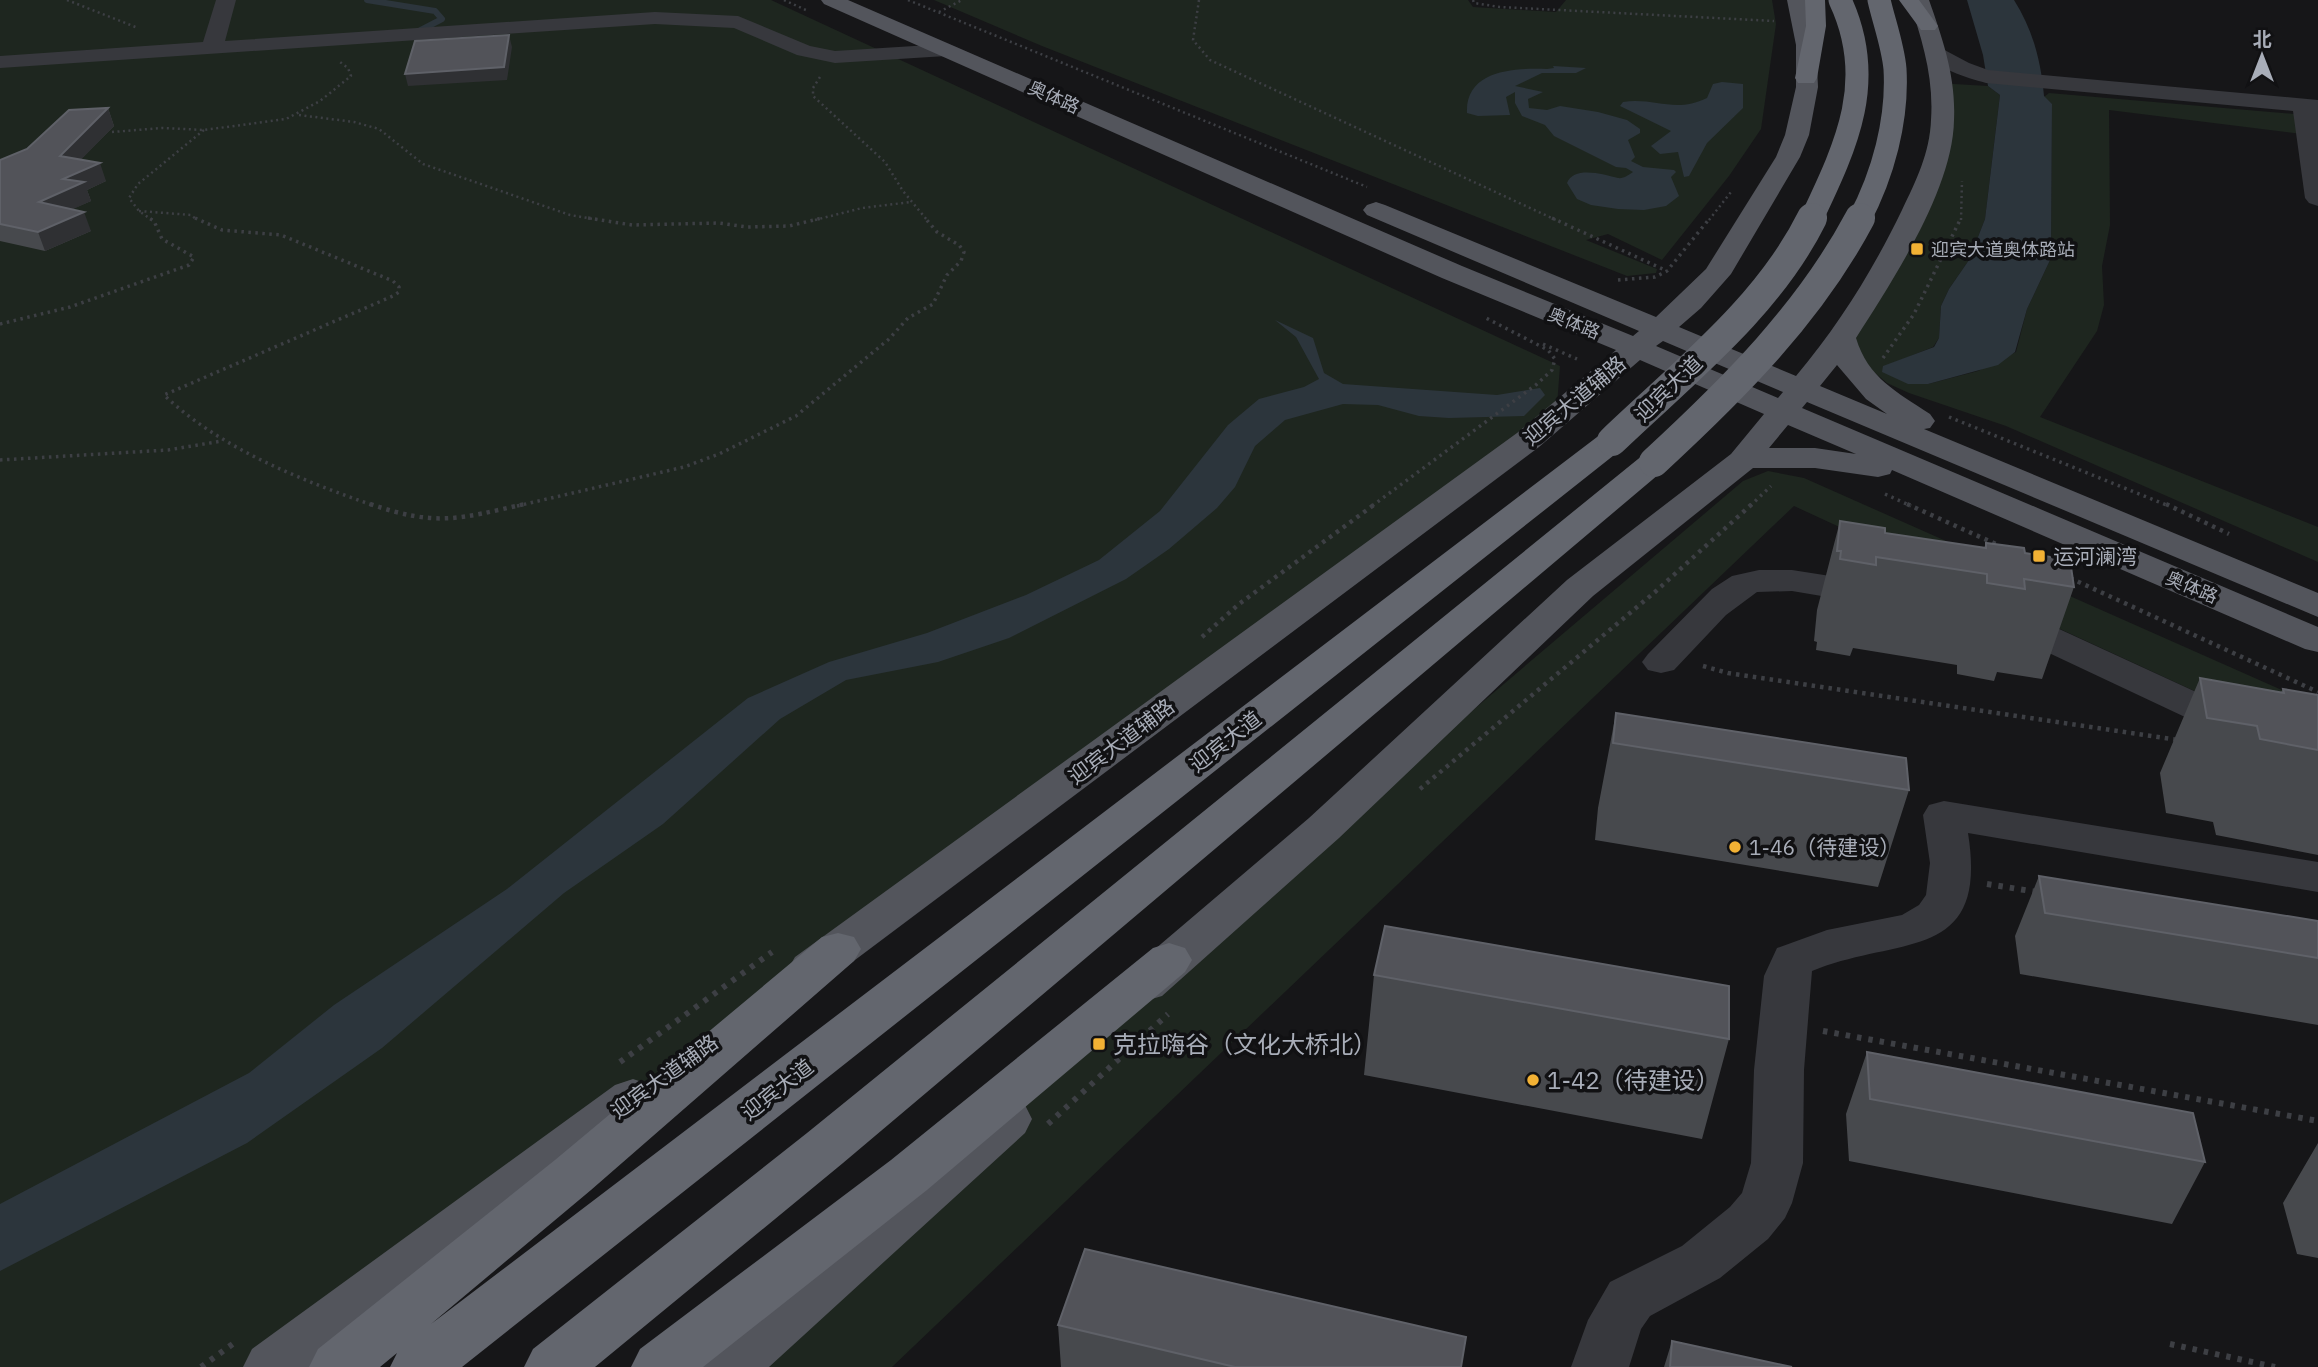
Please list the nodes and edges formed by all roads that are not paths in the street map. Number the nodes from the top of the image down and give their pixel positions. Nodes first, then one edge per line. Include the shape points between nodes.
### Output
1 (226, 0) edge
2 (831, 0) edge
3 (877, 0) edge
4 (1815, 0) edge
5 (1840, 0) edge
6 (1879, 0) edge
7 (1785, 10) edge
8 (1923, 19) edge
9 (212, 48) junction
10 (946, 50) junction
11 (0, 62) edge
12 (1807, 78) junction
13 (1941, 94) junction
14 (2311, 106) edge
15 (1220, 145) dead end
16 (2318, 198) edge
17 (1360, 204) dead end
18 (1842, 338) junction
19 (1647, 339) junction
20 (1792, 400) junction
21 (1744, 458) junction
22 (2052, 510) junction
23 (1908, 598) edge
24 (2318, 606) edge
25 (1975, 608) edge
26 (2318, 641) edge
27 (1665, 657) road end
28 (2318, 764) edge
29 (2318, 877) edge
30 (838, 949) junction
31 (1169, 960) junction
32 (272, 1367) edge
33 (338, 1367) edge
34 (419, 1367) edge
35 (553, 1367) edge
36 (660, 1367) edge
37 (729, 1367) edge
38 (1600, 1367) edge

1 - 9 street
2 - 10 main road, 奥体路
3 - 15 main road, 奥体路
4 - 12 highway via 1816,26
5 - 34 highway, 迎宾大道, bridge via 1858,64 1854,111 1843,153 1796,250 1736,323 1612,441
6 - 35 highway, 迎宾大道, bridge via 1893,47 1896,104 1884,163 1860,221 1826,279 1756,364 1654,462
7 - 12 main road, 迎宾大道辅路 via 1806,45
8 - 13 main road
8 - 14 street via 1961,68 1986,76
9 - 10 street via 655,18 738,22 804,51 835,57
9 - 11 street
10 - 19 main road, 奥体路 via 1442,268
12 - 19 main road, 迎宾大道辅路 via 1797,135 1788,157 1717,274
13 - 14 street via 1953,86 1997,82
13 - 18 main road via 1943,121 1928,186 1891,261
14 - 16 street
17 - 19 main road, 奥体路
18 - 20 main road
18 - 22 main road via 1847,359 1878,393
19 - 20 main road, 奥体路
19 - 30 main road, 迎宾大道辅路 via 1528,440
20 - 21 main road
20 - 22 main road, 奥体路
21 - 22 main road via 1808,457 1869,464
21 - 31 main road via 1580,588 1324,828
22 - 24 main road, 奥体路
22 - 26 main road, 奥体路
23 - 27 street via 1782,581 1744,584 1728,594
25 - 28 street via 1992,611
29 - 38 street via 1944,815 1952,886 1938,915 1924,925 1833,944 1793,960 1783,1024 1777,1163 1766,1203 1701,1262 1630,1299 1616,1320
30 - 32 main road, 迎宾大道辅路
30 - 33 highway
31 - 36 highway via 909,1175
31 - 37 main road via 985,1140

